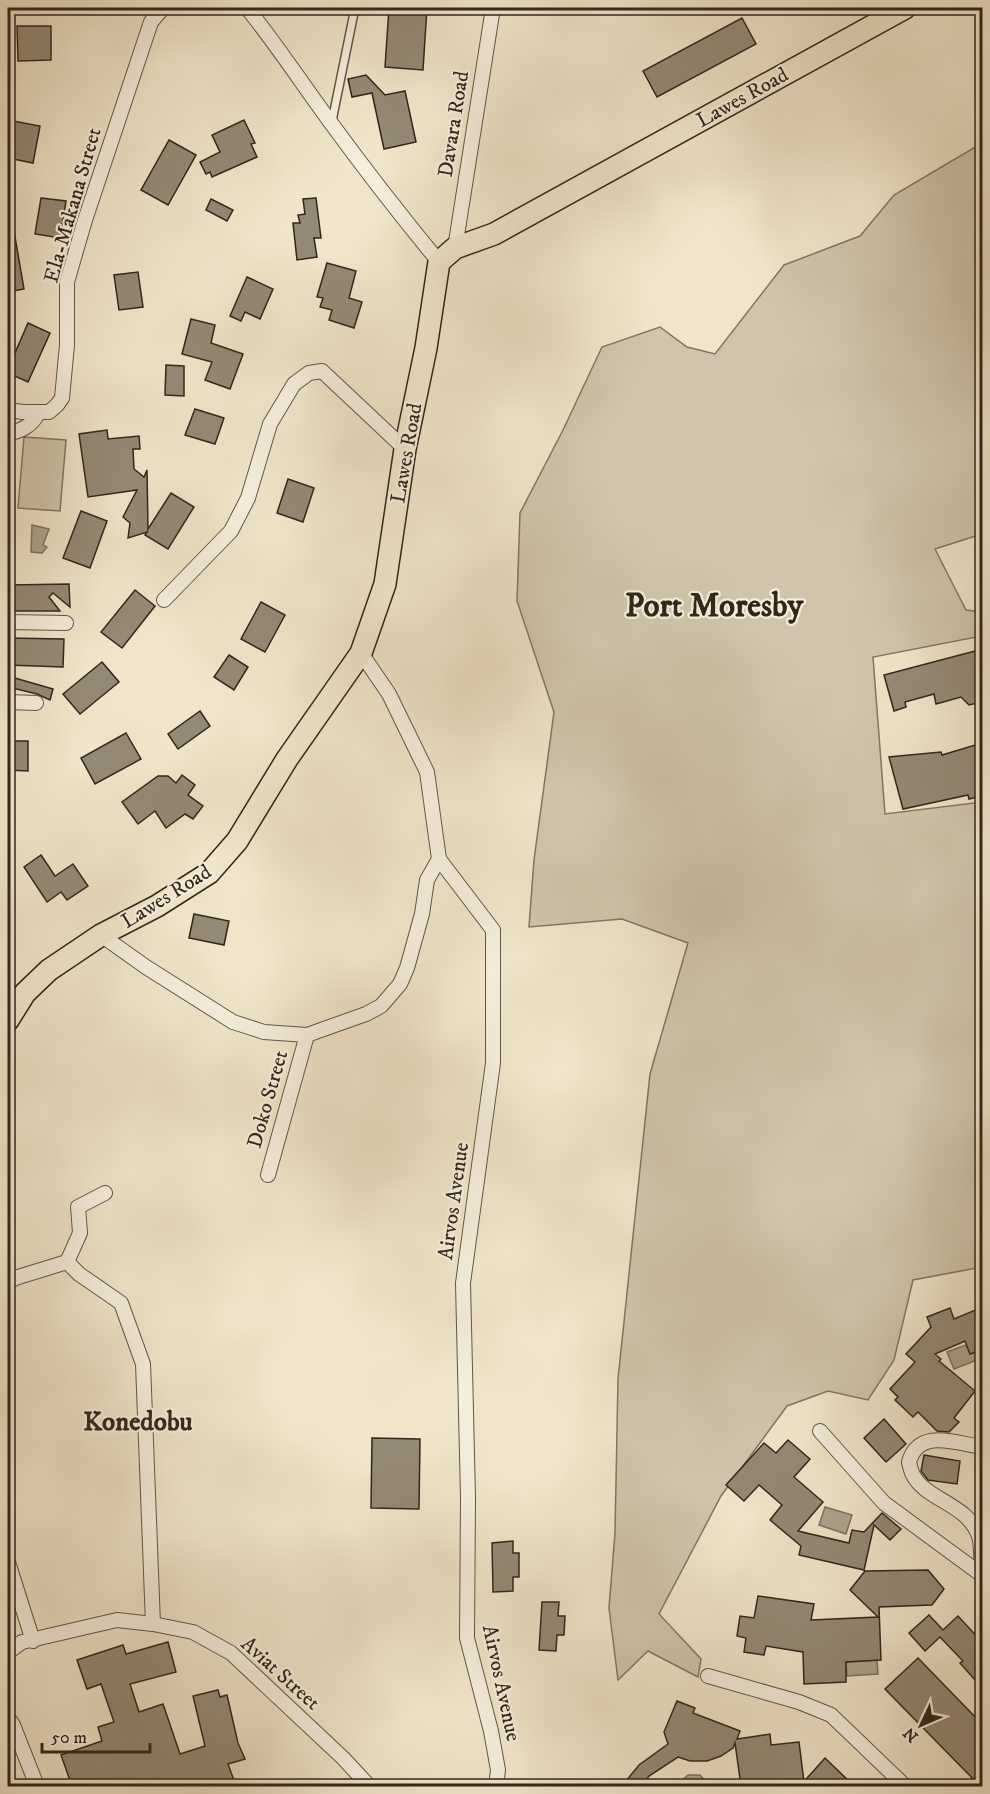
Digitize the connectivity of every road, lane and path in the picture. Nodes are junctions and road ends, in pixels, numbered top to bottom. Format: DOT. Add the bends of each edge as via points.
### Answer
graph roads {
  1 [pos="163,8"];
  2 [pos="247,8"];
  3 [pos="355,8"];
  4 [pos="493,8"];
  5 [pos="905,8"];
  6 [pos="331,123"];
  7 [pos="447,255"];
  8 [pos="8,410"];
  9 [pos="38,413"];
  10 [pos="8,432"];
  11 [pos="405,449"];
  12 [pos="164,600"];
  13 [pos="8,622"];
  14 [pos="66,622"];
  15 [pos="362,653"];
  16 [pos="8,702"];
  17 [pos="36,703"];
  18 [pos="439,859"];
  19 [pos="101,935"];
  20 [pos="8,1020"];
  21 [pos="307,1035"];
  22 [pos="268,1175"];
  23 [pos="105,1193"];
  24 [pos="67,1262"];
  25 [pos="8,1283"];
  26 [pos="820,1431"];
  27 [pos="982,1447"];
  28 [pos="8,1562"];
  29 [pos="982,1575"];
  30 [pos="153,1624"];
  31 [pos="33,1641"];
  32 [pos="8,1652"];
  33 [pos="708,1676"];
  34 [pos="8,1718"];
  35 [pos="37,1786"];
  36 [pos="369,1786"];
  37 [pos="496,1786"];
  38 [pos="905,1786"];
  1 -- 9 [label="street, Ela-Makana Street" via="151,21 67,282 62,398 49,412"];
  2 -- 6 [label="street"];
  3 -- 6 [label="lane"];
  4 -- 7 [label="street, Davara Road"];
  5 -- 7 [label="main road, Lawes Road" via="494,234"];
  6 -- 7 [label="street"];
  7 -- 11 [label="main road, Lawes Road"];
  8 -- 9 [label="street"];
  9 -- 10 [label="street, Ela-Makana Street" via="22,430"];
  11 -- 12 [label="street" via="322,371 309,373 294,384 270,424 248,498 231,531"];
  11 -- 15 [label="main road, Lawes Road" via="384,584"];
  13 -- 14 [label="street"];
  15 -- 18 [label="street, Airvos Avenue" via="389,694 427,772"];
  15 -- 19 [label="main road, Lawes Road" via="287,759 237,841 209,873 158,906"];
  16 -- 17 [label="street"];
  18 -- 21 [label="street" via="427,880 422,914 400,984 381,1006"];
  18 -- 37 [label="street, Airvos Avenue" via="493,930 494,1064 463,1283 467,1638 491,1731 498,1770"];
  19 -- 20 [label="main road, Lawes Road" via="49,970 26,993"];
  19 -- 21 [label="street" via="233,1022 264,1032"];
  21 -- 22 [label="street, Doko Street"];
  23 -- 24 [label="street" via="78,1207 80,1233"];
  24 -- 25 [label="street"];
  24 -- 30 [label="street" via="121,1303 143,1364"];
  26 -- 29 [label="street" via="884,1503"];
  27 -- 29 [label="street" via="952,1440 929,1442 915,1448 909,1462 922,1486 959,1509 970,1522 979,1537"];
  28 -- 31 [label="street"];
  30 -- 31 [label="street, Aviat Street" via="117,1620"];
  30 -- 36 [label="street, Aviat Street" via="193,1632 231,1653"];
  31 -- 32 [label="street, Aviat Street" via="22,1642"];
  33 -- 38 [label="street" via="831,1715"];
  34 -- 35 [label="street"];
}
